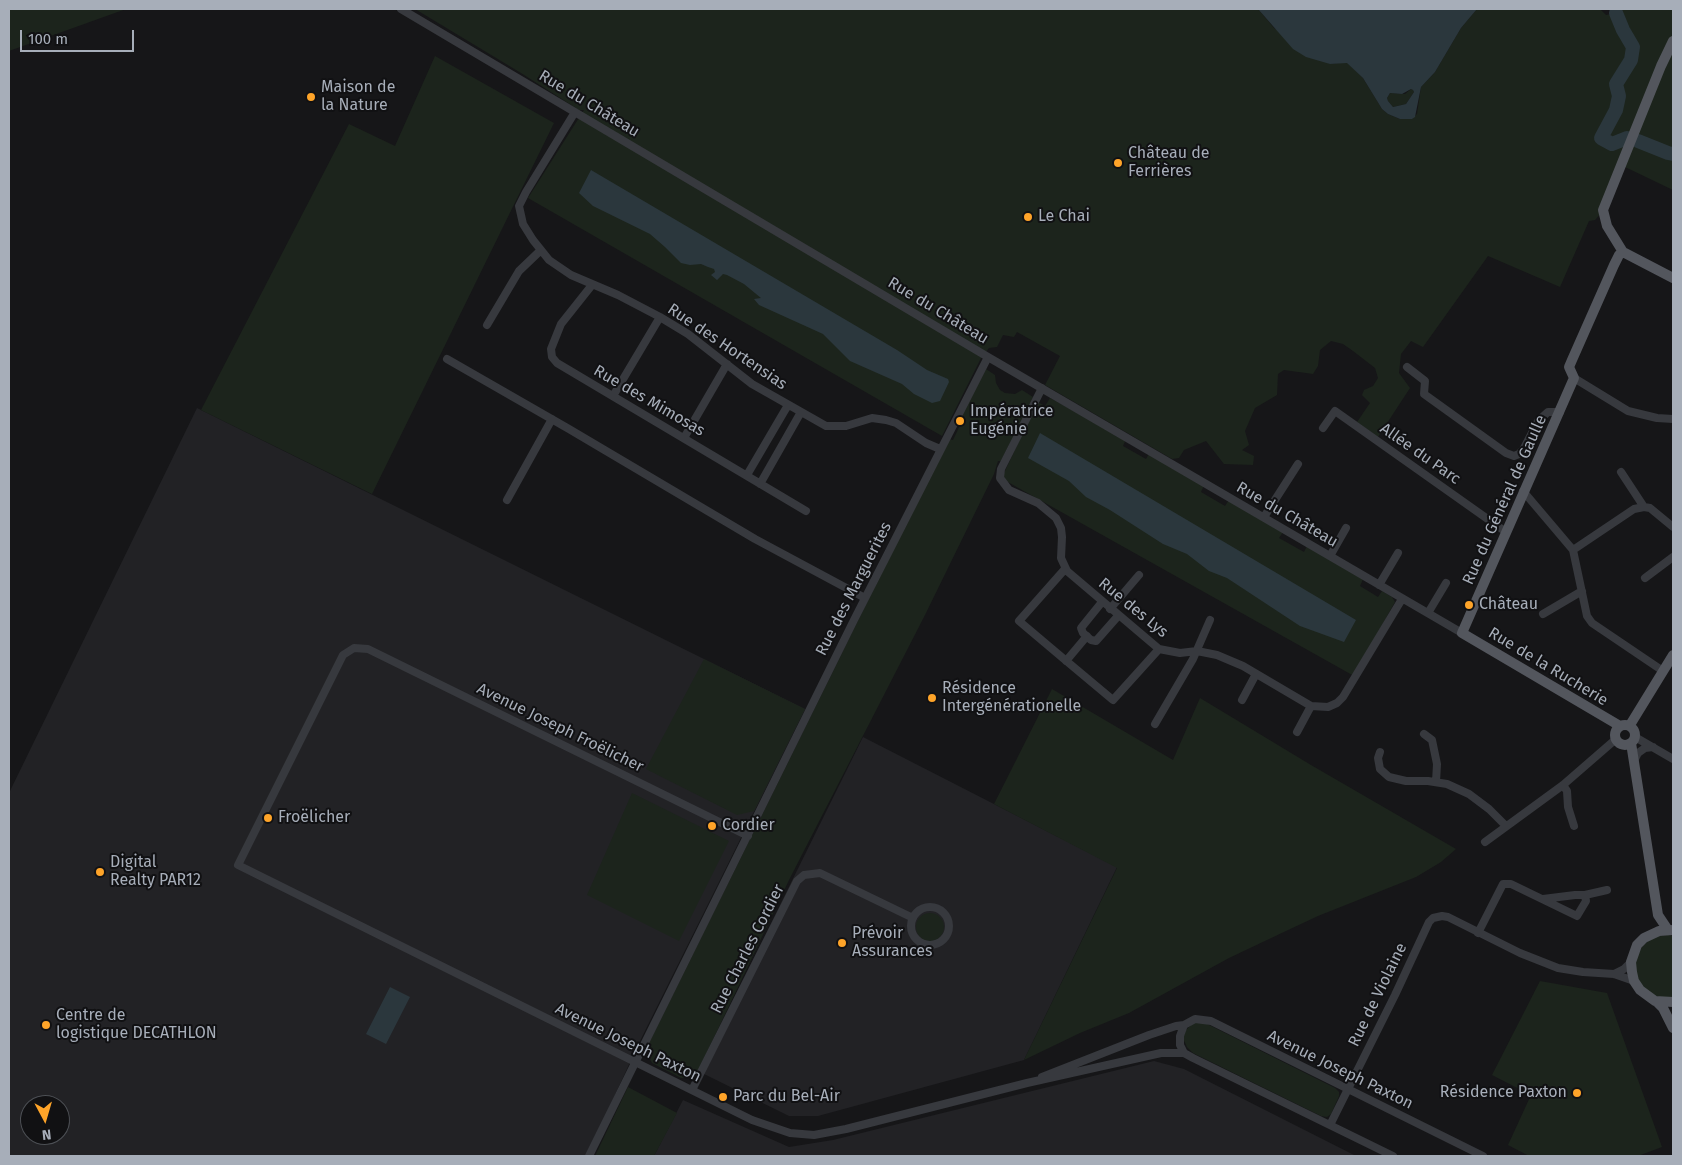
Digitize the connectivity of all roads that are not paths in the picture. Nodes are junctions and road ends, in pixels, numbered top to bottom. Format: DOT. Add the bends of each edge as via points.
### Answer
graph roads {
  1 [pos="401,9"];
  2 [pos="1673,41"];
  3 [pos="575,112"];
  4 [pos="541,250"];
  5 [pos="1623,252"];
  6 [pos="1673,278"];
  7 [pos="592,285"];
  8 [pos="660,317"];
  9 [pos="487,325"];
  10 [pos="988,357"];
  11 [pos="447,359"];
  12 [pos="727,364"];
  13 [pos="1407,366"];
  14 [pos="1574,378"];
  15 [pos="1042,388"];
  16 [pos="613,396"];
  17 [pos="788,405"];
  18 [pos="801,412"];
  19 [pos="1560,412"];
  20 [pos="552,419"];
  21 [pos="1673,419"];
  22 [pos="1324,428"];
  23 [pos="684,438"];
  24 [pos="940,449"];
  25 [pos="1298,464"];
  26 [pos="1621,472"];
  27 [pos="747,475"];
  28 [pos="760,484"];
  29 [pos="1009,490"];
  30 [pos="1523,491"];
  31 [pos="1005,499"];
  32 [pos="508,500"];
  33 [pos="1644,506"];
  34 [pos="806,511"];
  35 [pos="1264,517"];
  36 [pos="1673,527"];
  37 [pos="1346,528"];
  38 [pos="1506,532"];
  39 [pos="1573,550"];
  40 [pos="1398,553"];
  41 [pos="1330,556"];
  42 [pos="1673,557"];
  43 [pos="1065,569"];
  44 [pos="1139,576"];
  45 [pos="1645,578"];
  46 [pos="1446,583"];
  47 [pos="1379,586"];
  48 [pos="1582,591"];
  49 [pos="865,598"];
  50 [pos="1402,599"];
  51 [pos="1102,602"];
  52 [pos="1110,608"];
  53 [pos="1428,614"];
  54 [pos="1543,614"];
  55 [pos="1118,616"];
  56 [pos="1210,620"];
  57 [pos="1462,633"];
  58 [pos="1087,636"];
  59 [pos="1159,649"];
  60 [pos="1197,651"];
  61 [pos="1673,656"];
  62 [pos="1066,661"];
  63 [pos="1663,670"];
  64 [pos="1256,674"];
  65 [pos="1242,700"];
  66 [pos="1311,706"];
  67 [pos="1155,724"];
  68 [pos="1625,726"];
  69 [pos="1297,732"];
  70 [pos="1424,734"];
  71 [pos="1616,739"];
  72 [pos="1633,740"];
  73 [pos="1653,747"];
  74 [pos="1380,752"];
  75 [pos="1673,759"];
  76 [pos="1634,761"];
  77 [pos="1436,782"];
  78 [pos="1563,785"];
  79 [pos="1506,826"];
  80 [pos="1574,826"];
  81 [pos="748,836"];
  82 [pos="1485,842"];
  83 [pos="238,865"];
  84 [pos="1607,890"];
  85 [pos="1585,895"];
  86 [pos="1543,899"];
  87 [pos="1658,915"];
  88 [pos="913,918"];
  89 [pos="1671,930"];
  90 [pos="1478,933"];
  91 [pos="1650,934"];
  92 [pos="1631,962"];
  93 [pos="1614,974"];
  94 [pos="1634,982"];
  95 [pos="1655,1000"];
  96 [pos="1673,1002"];
  97 [pos="1184,1025"];
  98 [pos="1673,1028"];
  99 [pos="1184,1052"];
  100 [pos="636,1062"];
  101 [pos="1027,1083"];
  102 [pos="1347,1089"];
  103 [pos="692,1090"];
  104 [pos="1330,1125"];
  105 [pos="589,1156"];
  106 [pos="1393,1156"];
  107 [pos="1483,1156"];
  1 -- 3 [label="street, Rue du Château"];
  2 -- 5 [label="main road" via="1604,204 1607,226"];
  3 -- 4 [label="street, Rue des Hortensias" via="519,206 523,224"];
  3 -- 10 [label="street, Rue du Château"];
  4 -- 7 [label="street, Rue des Hortensias" via="556,265"];
  4 -- 9 [label="street" via="519,272"];
  5 -- 6 [label="main road"];
  5 -- 14 [label="main road" via="1614,265 1569,367"];
  7 -- 8 [label="street, Rue des Hortensias"];
  7 -- 16 [label="street, Rue des Mimosas" via="561,324 551,354 557,363"];
  8 -- 12 [label="street, Rue des Hortensias"];
  8 -- 16 [label="street"];
  10 -- 15 [label="street, Rue du Château"];
  10 -- 24 [label="street, Rue des Marguerites"];
  11 -- 20 [label="street"];
  12 -- 17 [label="street, Rue des Hortensias" via="752,384"];
  12 -- 23 [label="street"];
  13 -- 19 [label="street" via="1425,381 1424,394 1514,456 1524,448 1538,420 1548,412"];
  14 -- 19 [label="main road, Rue du Général de Gaulle"];
  14 -- 21 [label="street" via="1628,411"];
  15 -- 29 [label="street" via="1001,469 1000,478"];
  15 -- 35 [label="street, Rue du Château"];
  16 -- 23 [label="street, Rue des Mimosas"];
  17 -- 18 [label="street, Rue des Hortensias"];
  17 -- 27 [label="street"];
  18 -- 24 [label="street, Rue des Hortensias" via="826,426 837,427 872,418 886,420"];
  18 -- 28 [label="street"];
  19 -- 30 [label="main road, Rue du Général de Gaulle"];
  20 -- 32 [label="street"];
  20 -- 49 [label="street" via="755,539"];
  22 -- 38 [label="street, Allée du Parc" via="1335,411"];
  23 -- 27 [label="street, Rue des Mimosas"];
  24 -- 49 [label="street, Rue des Marguerites"];
  25 -- 35 [label="street"];
  26 -- 33 [label="street"];
  27 -- 28 [label="street, Rue des Mimosas"];
  28 -- 34 [label="street, Rue des Mimosas"];
  29 -- 31 [label="street"];
  29 -- 43 [label="street" via="1038,503 1056,518 1062,537 1061,558"];
  30 -- 38 [label="main road, Rue du Général de Gaulle"];
  30 -- 39 [label="street"];
  33 -- 36 [label="street"];
  33 -- 39 [label="street" via="1634,509"];
  35 -- 41 [label="street, Rue du Château"];
  37 -- 41 [label="street"];
  38 -- 57 [label="main road, Rue du Général de Gaulle"];
  39 -- 48 [label="street"];
  40 -- 47 [label="street"];
  41 -- 47 [label="street, Rue du Château"];
  42 -- 45 [label="street"];
  43 -- 51 [label="street, Rue des Lys"];
  43 -- 62 [label="street" via="1019,620"];
  44 -- 52 [label="street"];
  46 -- 53 [label="street"];
  47 -- 50 [label="street, Rue du Château"];
  48 -- 54 [label="street"];
  48 -- 63 [label="street" via="1592,624"];
  49 -- 81 [label="street, Rue des Marguerites"];
  50 -- 53 [label="street, Rue du Château"];
  50 -- 66 [label="street" via="1344,697 1328,707"];
  51 -- 52 [label="street, Rue des Lys"];
  51 -- 58 [label="street" via="1081,628"];
  52 -- 55 [label="street, Rue des Lys"];
  53 -- 57 [label="street, Rue du Château"];
  55 -- 58 [label="street" via="1096,640"];
  55 -- 59 [label="street, Rue des Lys"];
  56 -- 60 [label="street"];
  57 -- 68 [label="main road, Rue de la Rucherie"];
  58 -- 62 [label="street"];
  59 -- 60 [label="street, Rue des Lys" via="1180,653"];
  59 -- 62 [label="street" via="1113,700"];
  60 -- 64 [label="street, Rue des Lys" via="1217,655"];
  60 -- 67 [label="street"];
  61 -- 63 [label="main road"];
  63 -- 68 [label="main road"];
  64 -- 65 [label="street"];
  64 -- 66 [label="street, Rue des Lys"];
  66 -- 69 [label="street"];
  68 -- 71 [label="main road" via="1616,732"];
  68 -- 72 [label="main road" via="1634,730"];
  70 -- 77 [label="street" via="1432,740 1437,764"];
  71 -- 72 [label="main road" via="1624,745"];
  71 -- 78 [label="street"];
  72 -- 73 [label="street"];
  72 -- 76 [label="main road"];
  73 -- 75 [label="street"];
  73 -- 76 [label="street" via="1638,752"];
  74 -- 77 [label="street" via="1380,769 1389,777"];
  76 -- 87 [label="main road"];
  77 -- 79 [label="street" via="1469,794"];
  78 -- 79 [label="street"];
  78 -- 80 [label="street"];
  79 -- 82 [label="street"];
  81 -- 83 [label="street, Avenue Joseph Froëlicher" via="368,649 354,648 343,655"];
  81 -- 100 [label="street"];
  83 -- 100 [label="street, Avenue Joseph Paxton"];
  84 -- 85 [label="street"];
  85 -- 86 [label="street"];
  85 -- 86 [label="street" via="1586,901 1577,916"];
  86 -- 90 [label="street" via="1511,884 1502,884"];
  87 -- 89 [label="main road"];
  87 -- 91 [label="main road"];
  88 -- 88 [label="street" via="912,931 919,942 938,944 947,935 948,919 940,910 928,907"];
  88 -- 103 [label="street, Rue Charles Cordier" via="820,873 804,875 797,881"];
  89 -- 91 [label="main road"];
  90 -- 93 [label="street" via="1558,968"];
  90 -- 102 [label="street, Rue de Violaine" via="1448,917 1437,916 1429,922"];
  91 -- 92 [label="main road" via="1637,946"];
  92 -- 93 [label="street"];
  92 -- 94 [label="main road"];
  93 -- 94 [label="street"];
  94 -- 95 [label="main road"];
  95 -- 96 [label="main road"];
  95 -- 98 [label="main road"];
  97 -- 99 [label="street" via="1180,1036"];
  97 -- 101 [label="street, Avenue Joseph Paxton" via="1149,1035"];
  97 -- 102 [label="street, Avenue Joseph Paxton" via="1195,1019 1210,1021"];
  99 -- 101 [label="street, Avenue Joseph Paxton" via="1161,1053"];
  99 -- 104 [label="street, Avenue Joseph Paxton"];
  100 -- 103 [label="street, Avenue Joseph Paxton"];
  100 -- 105 [label="street"];
  101 -- 103 [label="street, Avenue Joseph Paxton" via="814,1135 790,1133 763,1125"];
  102 -- 104 [label="street, Rue de Violaine"];
  102 -- 107 [label="street, Avenue Joseph Paxton"];
  104 -- 106 [label="street, Avenue Joseph Paxton"];
}
